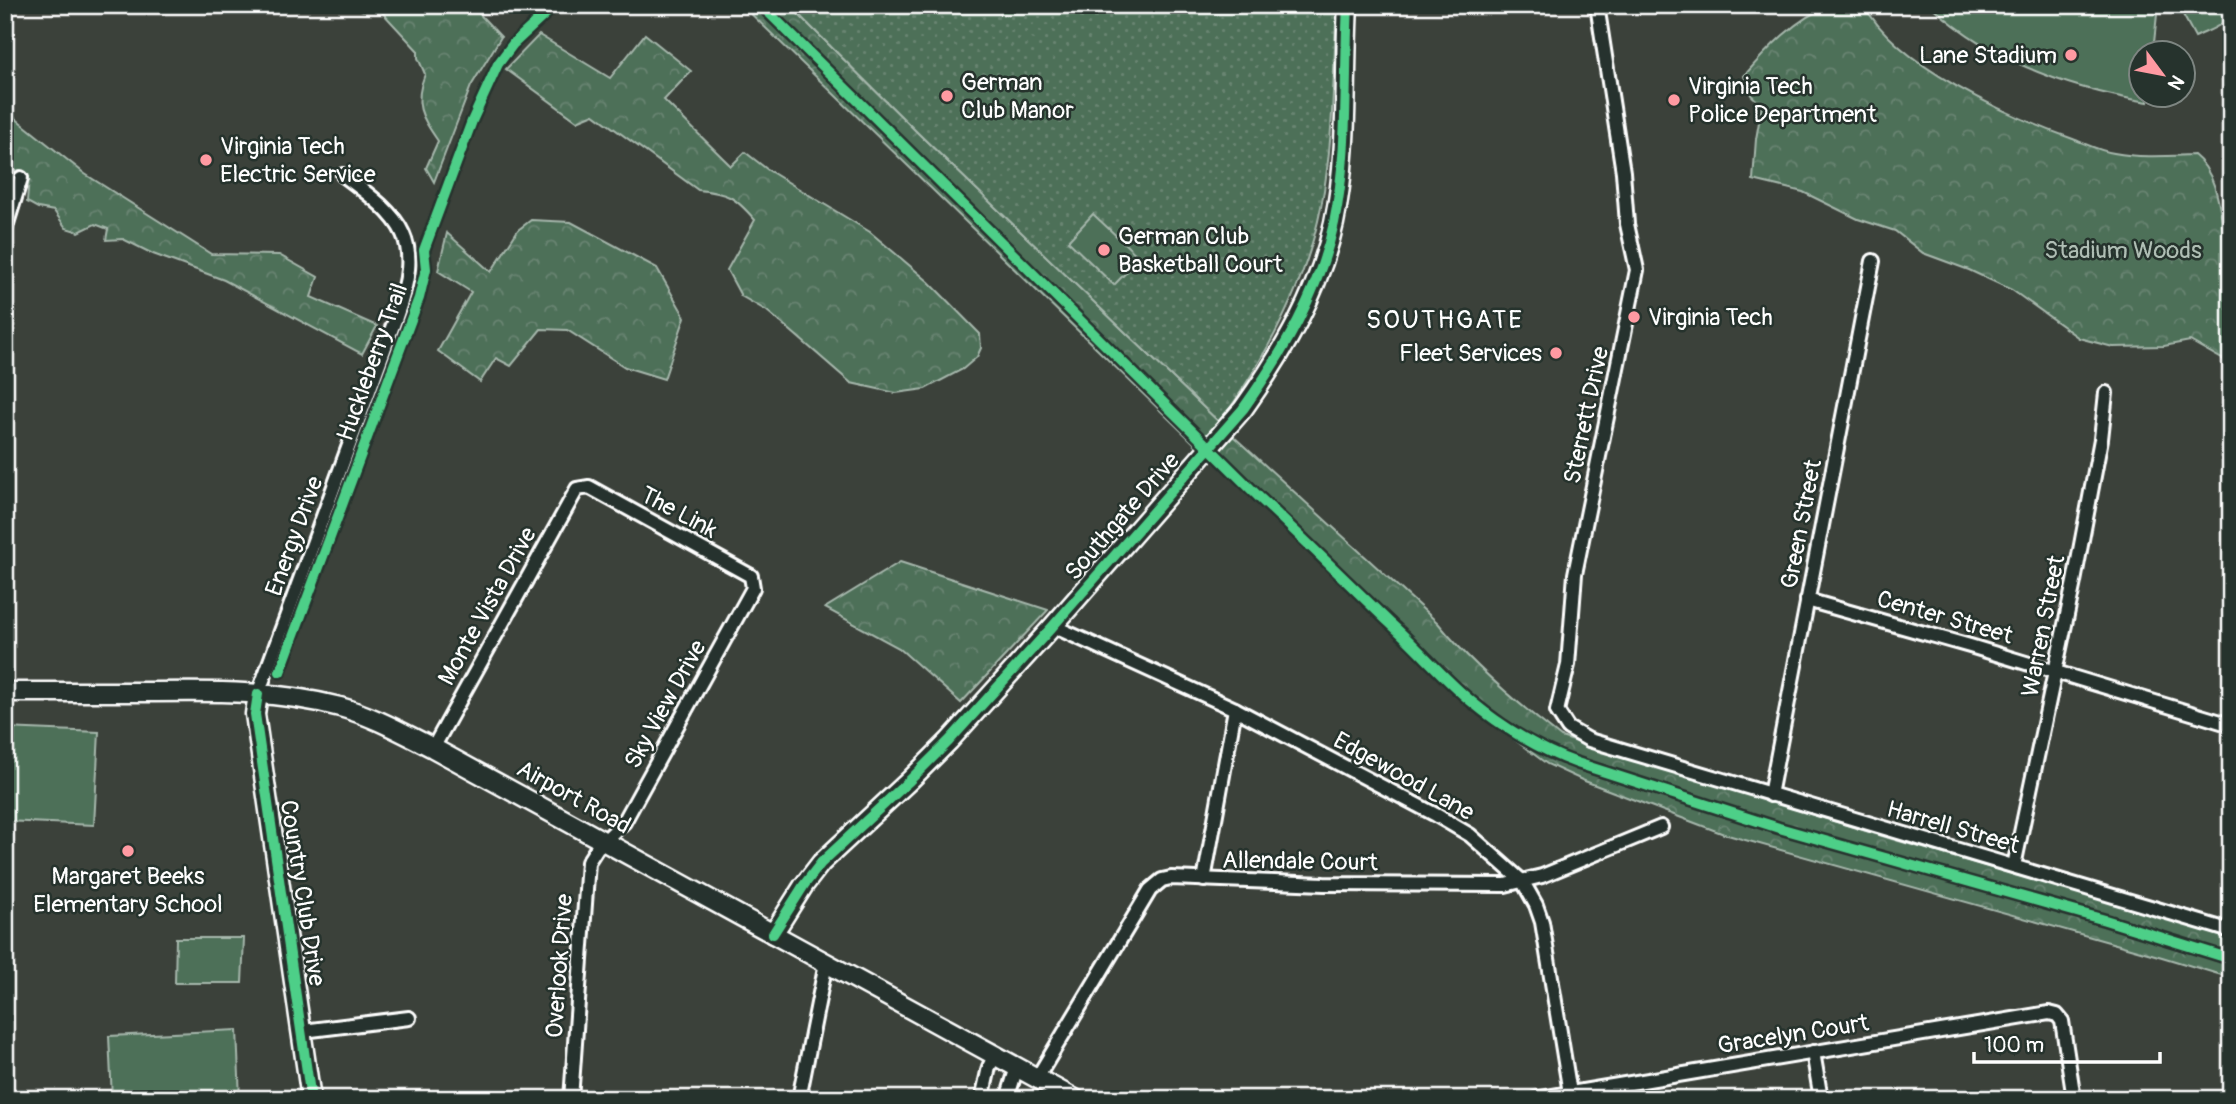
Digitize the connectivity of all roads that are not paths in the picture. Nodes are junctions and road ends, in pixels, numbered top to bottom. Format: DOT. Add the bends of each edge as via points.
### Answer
graph roads {
  1 [pos="1348,5"];
  2 [pos="1597,5"];
  3 [pos="343,174"];
  4 [pos="21,178"];
  5 [pos="5,230"];
  6 [pos="1873,261"];
  7 [pos="2106,393"];
  8 [pos="581,488"];
  9 [pos="754,581"];
  10 [pos="1808,600"];
  11 [pos="1054,626"];
  12 [pos="2056,671"];
  13 [pos="5,692"];
  14 [pos="258,694"];
  15 [pos="1235,709"];
  16 [pos="2231,724"];
  17 [pos="433,748"];
  18 [pos="1665,762"];
  19 [pos="1770,795"];
  20 [pos="1661,827"];
  21 [pos="604,842"];
  22 [pos="2014,866"];
  23 [pos="1204,880"];
  24 [pos="1523,882"];
  25 [pos="2231,931"];
  26 [pos="773,934"];
  27 [pos="826,963"];
  28 [pos="409,1018"];
  29 [pos="303,1031"];
  30 [pos="1813,1052"];
  31 [pos="995,1055"];
  32 [pos="1017,1067"];
  33 [pos="1037,1078"];
  34 [pos="1570,1096"];
  35 [pos="311,1099"];
  36 [pos="571,1099"];
  37 [pos="800,1099"];
  38 [pos="982,1099"];
  39 [pos="1007,1099"];
  40 [pos="1075,1099"];
  41 [pos="1535,1099"];
  42 [pos="1821,1099"];
  43 [pos="2074,1099"];
  1 -- 11 [label="street, Southgate Drive" via="1339,193 1326,250 1295,328 1243,409"];
  2 -- 18 [label="street, Sterrett Drive" via="1637,271 1574,574 1568,665 1557,711 1568,728 1589,740"];
  3 -- 14 [label="street, Energy Drive" via="386,209 398,226 407,248 409,276"];
  4 -- 5 [label="street"];
  6 -- 10 [label="street, Green Street"];
  7 -- 12 [label="street, Warren Street"];
  8 -- 9 [label="street, The Link" via="589,487 748,573"];
  8 -- 17 [label="street, Monte Vista Drive" via="572,495"];
  9 -- 21 [label="street, Sky View Drive" via="624,822"];
  10 -- 12 [label="street, Center Street"];
  10 -- 19 [label="street, Green Street"];
  11 -- 15 [label="street, Edgewood Lane"];
  11 -- 26 [label="street, Southgate Drive" via="911,780 821,863"];
  12 -- 16 [label="street, Center Street"];
  12 -- 22 [label="street, Warren Street"];
  13 -- 14 [label="street, Airport Road"];
  14 -- 17 [label="street, Airport Road" via="342,708"];
  14 -- 29 [label="street, Country Club Drive" via="255,714"];
  15 -- 23 [label="street"];
  15 -- 24 [label="street, Edgewood Lane" via="1436,814 1469,835"];
  17 -- 21 [label="street, Airport Road"];
  18 -- 19 [label="street, Harrell Street"];
  19 -- 22 [label="street, Harrell Street"];
  20 -- 24 [label="street, Allendale Court"];
  21 -- 26 [label="street, Airport Road"];
  21 -- 36 [label="street, Overlook Drive" via="587,867"];
  22 -- 25 [label="street, Harrell Street"];
  23 -- 24 [label="street, Allendale Court"];
  23 -- 33 [label="street, Allendale Court" via="1171,878 1150,890"];
  24 -- 34 [label="street, Edgewood Lane" via="1542,922"];
  26 -- 27 [label="street, Airport Road"];
  27 -- 31 [label="street, Airport Road"];
  27 -- 37 [label="street"];
  28 -- 29 [label="street"];
  29 -- 35 [label="street, Country Club Drive"];
  30 -- 34 [label="street, Gracelyn Court"];
  30 -- 42 [label="street"];
  30 -- 43 [label="street, Gracelyn Court" via="2049,1013 2062,1021"];
  31 -- 32 [label="street, Airport Road"];
  31 -- 38 [label="street"];
  32 -- 33 [label="street, Airport Road"];
  32 -- 39 [label="street"];
  33 -- 40 [label="street, Airport Road"];
  34 -- 41 [label="street, Gracelyn Court"];
}
